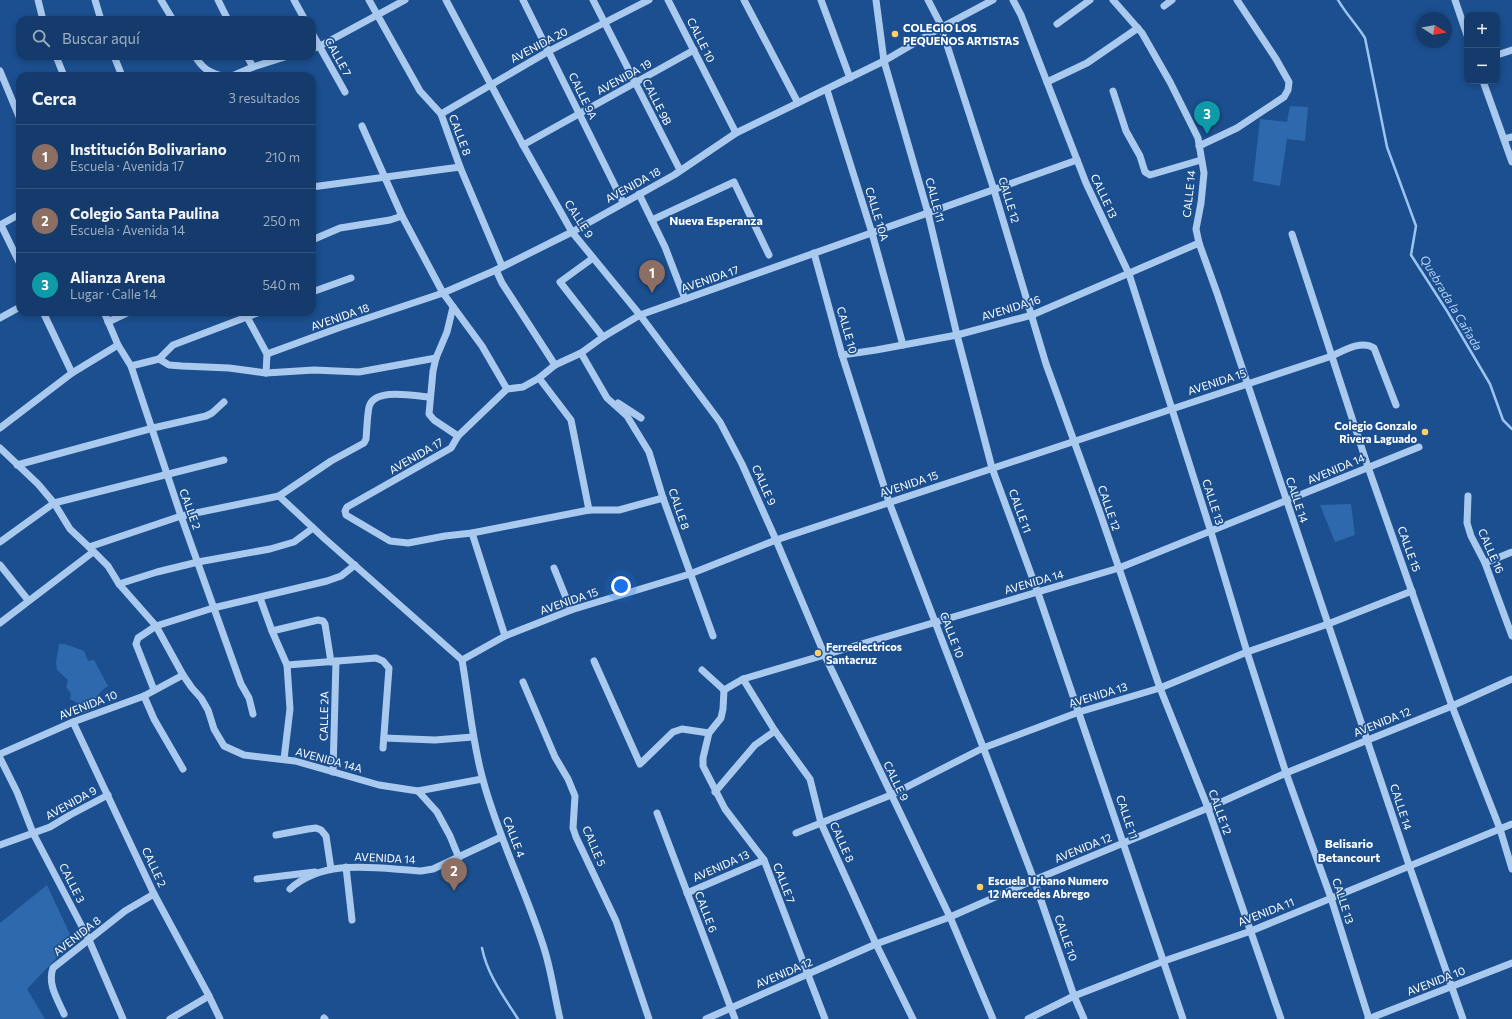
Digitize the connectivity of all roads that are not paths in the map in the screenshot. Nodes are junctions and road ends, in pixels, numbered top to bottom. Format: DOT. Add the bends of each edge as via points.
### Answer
graph roads {
  1 [pos="38,0"];
  2 [pos="95,0"];
  3 [pos="161,0"];
  4 [pos="218,0"];
  5 [pos="294,0"];
  6 [pos="369,0"];
  7 [pos="405,0"];
  8 [pos="446,0"];
  9 [pos="523,0"];
  10 [pos="593,0"];
  11 [pos="649,0"];
  12 [pos="668,0"];
  13 [pos="744,0"];
  14 [pos="821,0"];
  15 [pos="876,0"];
  16 [pos="928,0"];
  17 [pos="993,0"];
  18 [pos="1013,0"];
  19 [pos="1090,0"];
  20 [pos="1113,0"];
  21 [pos="1172,0"];
  22 [pos="1237,0"];
  23 [pos="1456,0"];
  24 [pos="1164,6"];
  25 [pos="377,14"];
  26 [pos="42,16"];
  27 [pos="99,16"];
  28 [pos="171,16"];
  29 [pos="226,16"];
  30 [pos="303,16"];
  31 [pos="605,23"];
  32 [pos="1057,24"];
  33 [pos="1464,25"];
  34 [pos="942,27"];
  35 [pos="1138,28"];
  36 [pos="316,39"];
  37 [pos="320,46"];
  38 [pos="316,48"];
  39 [pos="694,50"];
  40 [pos="1512,50"];
  41 [pos="549,51"];
  42 [pos="1500,53"];
  43 [pos="58,60"];
  44 [pos="116,60"];
  45 [pos="197,60"];
  46 [pos="249,60"];
  47 [pos="275,60"];
  48 [pos="884,61"];
  49 [pos="253,67"];
  50 [pos="0,71"];
  51 [pos="62,72"];
  52 [pos="120,72"];
  53 [pos="209,72"];
  54 [pos="241,72"];
  55 [pos="850,78"];
  56 [pos="1047,82"];
  57 [pos="635,83"];
  58 [pos="492,84"];
  59 [pos="1484,84"];
  60 [pos="827,90"];
  61 [pos="1113,91"];
  62 [pos="345,92"];
  63 [pos="798,103"];
  64 [pos="16,109"];
  65 [pos="441,114"];
  66 [pos="580,114"];
  67 [pos="362,126"];
  68 [pos="736,133"];
  69 [pos="1512,136"];
  70 [pos="1504,139"];
  71 [pos="523,145"];
  72 [pos="1199,146"];
  73 [pos="1077,160"];
  74 [pos="1201,160"];
  75 [pos="1512,162"];
  76 [pos="460,167"];
  77 [pos="680,170"];
  78 [pos="385,178"];
  79 [pos="316,187"];
  80 [pos="994,190"];
  81 [pos="639,194"];
  82 [pos="623,202"];
  83 [pos="928,213"];
  84 [pos="16,216"];
  85 [pos="402,216"];
  86 [pos="652,220"];
  87 [pos="0,225"];
  88 [pos="572,232"];
  89 [pos="872,233"];
  90 [pos="1292,234"];
  91 [pos="316,238"];
  92 [pos="1199,243"];
  93 [pos="814,254"];
  94 [pos="769,255"];
  95 [pos="16,256"];
  96 [pos="593,258"];
  97 [pos="499,268"];
  98 [pos="1129,274"];
  99 [pos="351,278"];
  100 [pos="316,291"];
  101 [pos="444,293"];
  102 [pos="685,299"];
  103 [pos="453,307"];
  104 [pos="16,309"];
  105 [pos="640,315"];
  106 [pos="1032,315"];
  107 [pos="45,316"];
  108 [pos="106,316"];
  109 [pos="121,316"];
  110 [pos="247,317"];
  111 [pos="0,318"];
  112 [pos="108,322"];
  113 [pos="957,336"];
  114 [pos="603,337"];
  115 [pos="118,345"];
  116 [pos="903,345"];
  117 [pos="581,353"];
  118 [pos="267,354"];
  119 [pos="842,355"];
  120 [pos="1332,356"];
  121 [pos="159,358"];
  122 [pos="436,358"];
  123 [pos="555,365"];
  124 [pos="132,366"];
  125 [pos="72,373"];
  126 [pos="266,373"];
  127 [pos="539,378"];
  128 [pos="1248,384"];
  129 [pos="507,389"];
  130 [pos="430,397"];
  131 [pos="608,398"];
  132 [pos="224,402"];
  133 [pos="1396,405"];
  134 [pos="1172,409"];
  135 [pos="641,418"];
  136 [pos="0,428"];
  137 [pos="153,428"];
  138 [pos="458,436"];
  139 [pos="1074,441"];
  140 [pos="1419,447"];
  141 [pos="0,448"];
  142 [pos="224,460"];
  143 [pos="17,465"];
  144 [pos="1368,467"];
  145 [pos="992,468"];
  146 [pos="167,474"];
  147 [pos="279,496"];
  148 [pos="1468,496"];
  149 [pos="663,498"];
  150 [pos="889,502"];
  151 [pos="1286,502"];
  152 [pos="54,503"];
  153 [pos="589,510"];
  154 [pos="181,516"];
  155 [pos="313,528"];
  156 [pos="1211,532"];
  157 [pos="472,533"];
  158 [pos="776,540"];
  159 [pos="0,542"];
  160 [pos="91,549"];
  161 [pos="1512,552"];
  162 [pos="198,562"];
  163 [pos="1486,563"];
  164 [pos="0,565"];
  165 [pos="355,565"];
  166 [pos="554,568"];
  167 [pos="1119,568"];
  168 [pos="690,574"];
  169 [pos="119,584"];
  170 [pos="1412,591"];
  171 [pos="1038,593"];
  172 [pos="260,598"];
  173 [pos="28,600"];
  174 [pos="213,608"];
  175 [pos="572,610"];
  176 [pos="936,622"];
  177 [pos="0,623"];
  178 [pos="1328,624"];
  179 [pos="156,626"];
  180 [pos="272,631"];
  181 [pos="504,636"];
  182 [pos="713,636"];
  183 [pos="1512,636"];
  184 [pos="1247,652"];
  185 [pos="825,656"];
  186 [pos="462,660"];
  187 [pos="594,661"];
  188 [pos="333,662"];
  189 [pos="287,666"];
  190 [pos="702,670"];
  191 [pos="183,675"];
  192 [pos="1512,678"];
  193 [pos="743,680"];
  194 [pos="523,682"];
  195 [pos="1160,688"];
  196 [pos="154,690"];
  197 [pos="724,690"];
  198 [pos="144,696"];
  199 [pos="1452,706"];
  200 [pos="1079,712"];
  201 [pos="253,714"];
  202 [pos="73,722"];
  203 [pos="775,731"];
  204 [pos="709,733"];
  205 [pos="474,737"];
  206 [pos="384,738"];
  207 [pos="1368,740"];
  208 [pos="383,748"];
  209 [pos="983,748"];
  210 [pos="0,754"];
  211 [pos="0,758"];
  212 [pos="284,759"];
  213 [pos="182,769"];
  214 [pos="333,772"];
  215 [pos="1286,773"];
  216 [pos="482,779"];
  217 [pos="418,792"];
  218 [pos="715,792"];
  219 [pos="108,795"];
  220 [pos="891,795"];
  221 [pos="1208,808"];
  222 [pos="657,813"];
  223 [pos="821,823"];
  224 [pos="1512,824"];
  225 [pos="1500,829"];
  226 [pos="33,833"];
  227 [pos="796,833"];
  228 [pos="276,835"];
  229 [pos="501,837"];
  230 [pos="1124,843"];
  231 [pos="0,845"];
  232 [pos="459,858"];
  233 [pos="764,860"];
  234 [pos="1409,865"];
  235 [pos="346,867"];
  236 [pos="331,869"];
  237 [pos="1512,869"];
  238 [pos="322,871"];
  239 [pos="257,879"];
  240 [pos="1034,880"];
  241 [pos="290,889"];
  242 [pos="687,893"];
  243 [pos="154,894"];
  244 [pos="1331,898"];
  245 [pos="950,916"];
  246 [pos="352,920"];
  247 [pos="1251,931"];
  248 [pos="89,940"];
  249 [pos="876,944"];
  250 [pos="1164,961"];
  251 [pos="1512,963"];
  252 [pos="807,976"];
  253 [pos="1451,987"];
  254 [pos="209,996"];
  255 [pos="1074,996"];
  256 [pos="731,1008"];
  257 [pos="64,1014"];
  258 [pos="123,1019"];
  259 [pos="170,1019"];
  260 [pos="220,1019"];
  261 [pos="560,1019"];
  262 [pos="649,1019"];
  263 [pos="706,1019"];
  264 [pos="735,1019"];
  265 [pos="825,1019"];
  266 [pos="913,1019"];
  267 [pos="993,1019"];
  268 [pos="1028,1019"];
  269 [pos="1084,1019"];
  270 [pos="1183,1019"];
  271 [pos="1281,1019"];
  272 [pos="1368,1019"];
  273 [pos="1463,1019"];
  1 -- 26 [label="street"];
  2 -- 27 [label="street"];
  3 -- 28 [label="street"];
  4 -- 29 [label="street"];
  5 -- 30 [label="street"];
  6 -- 25 [label="street, CALLE 8"];
  7 -- 25 [label="street"];
  8 -- 58 [label="street, CALLE 9"];
  9 -- 41 [label="street, CALLE 9A"];
  10 -- 31 [label="street, CALLE 9B"];
  11 -- 31 [label="street, AVENIDA 20"];
  12 -- 39 [label="street, CALLE 10"];
  13 -- 63 [label="street"];
  14 -- 55 [label="street"];
  15 -- 48 [label="street, CALLE 11"];
  16 -- 34 [label="street, CALLE 12"];
  17 -- 34 [label="street, AVENIDA 18"];
  18 -- 56 [label="street, CALLE 13"];
  19 -- 32 [label="street"];
  20 -- 35 [label="street, CALLE 14"];
  21 -- 24 [label="street"];
  22 -- 72 [label="street" via="1276,59 1289,82 1288,90 1284,97 1237,128"];
  23 -- 33 [label="street"];
  25 -- 37 [label="street"];
  25 -- 65 [label="street, CALLE 8" via="420,91"];
  31 -- 41 [label="street, AVENIDA 20"];
  31 -- 57 [label="street, CALLE 9B"];
  34 -- 48 [label="street, AVENIDA 18"];
  34 -- 80 [label="street, CALLE 12"];
  35 -- 56 [label="street" via="1087,63"];
  35 -- 72 [label="street, CALLE 14" via="1170,82 1198,138"];
  36 -- 37 [label="street, CALLE 7"];
  37 -- 38 [label="street"];
  37 -- 62 [label="street, CALLE 7"];
  39 -- 57 [label="street, AVENIDA 19"];
  39 -- 68 [label="street, CALLE 10"];
  40 -- 42 [label="street"];
  41 -- 58 [label="street, AVENIDA 20"];
  41 -- 66 [label="street, CALLE 9A"];
  43 -- 51 [label="street"];
  44 -- 52 [label="street"];
  45 -- 53 [label="street"];
  46 -- 49 [label="street"];
  47 -- 49 [label="street"];
  48 -- 55 [label="street, AVENIDA 18"];
  48 -- 83 [label="street, CALLE 11"];
  49 -- 54 [label="street"];
  50 -- 64 [label="street"];
  55 -- 60 [label="street, AVENIDA 18"];
  56 -- 73 [label="street, CALLE 13"];
  57 -- 66 [label="street, AVENIDA 19"];
  57 -- 77 [label="street, CALLE 9B"];
  58 -- 65 [label="street, AVENIDA 20"];
  58 -- 71 [label="street, CALLE 9"];
  59 -- 70 [label="street"];
  60 -- 63 [label="street, AVENIDA 18"];
  60 -- 89 [label="street, CALLE 10A"];
  61 -- 74 [label="street" via="1126,131 1147,174"];
  63 -- 68 [label="street, AVENIDA 18"];
  65 -- 76 [label="street, CALLE 8"];
  66 -- 71 [label="street, AVENIDA 19"];
  66 -- 82 [label="street, CALLE 9A"];
  67 -- 78 [label="street"];
  68 -- 77 [label="street, AVENIDA 18"];
  69 -- 70 [label="street"];
  70 -- 75 [label="street"];
  71 -- 88 [label="street, CALLE 9"];
  72 -- 74 [label="street, CALLE 14"];
  73 -- 80 [label="street, AVENIDA 17"];
  73 -- 98 [label="street, CALLE 13"];
  74 -- 92 [label="street, CALLE 14" via="1204,173 1196,229"];
  76 -- 78 [label="street"];
  76 -- 97 [label="street, CALLE 8"];
  77 -- 81 [label="street, AVENIDA 18"];
  78 -- 79 [label="street"];
  78 -- 85 [label="street"];
  80 -- 83 [label="street, AVENIDA 17"];
  80 -- 106 [label="street, CALLE 12"];
  81 -- 82 [label="street, AVENIDA 18"];
  81 -- 86 [label="street"];
  82 -- 88 [label="street, AVENIDA 18"];
  83 -- 89 [label="street, AVENIDA 17"];
  83 -- 113 [label="street, CALLE 11"];
  84 -- 87 [label="street"];
  85 -- 91 [label="street" via="340,228"];
  85 -- 101 [label="street"];
  86 -- 94 [label="street" via="734,182"];
  86 -- 102 [label="street"];
  87 -- 95 [label="street"];
  88 -- 96 [label="street, CALLE 9"];
  88 -- 97 [label="street, AVENIDA 18"];
  89 -- 93 [label="street, AVENIDA 17"];
  89 -- 116 [label="street, CALLE 10A"];
  90 -- 120 [label="street, CALLE 15"];
  92 -- 98 [label="street, AVENIDA 16"];
  92 -- 128 [label="street, CALLE 14"];
  93 -- 102 [label="street, AVENIDA 17"];
  93 -- 119 [label="street, CALLE 10"];
  96 -- 105 [label="street, CALLE 9"];
  96 -- 114 [label="street" via="560,282"];
  97 -- 101 [label="street, AVENIDA 18"];
  97 -- 123 [label="street, CALLE 8" via="502,283"];
  98 -- 106 [label="street, AVENIDA 16"];
  98 -- 134 [label="street, CALLE 13"];
  99 -- 100 [label="street"];
  101 -- 103 [label="street"];
  101 -- 118 [label="street, AVENIDA 18"];
  102 -- 105 [label="street, AVENIDA 17"];
  103 -- 122 [label="street" via="447,332"];
  103 -- 129 [label="street" via="482,346"];
  104 -- 111 [label="street"];
  105 -- 114 [label="street, AVENIDA 17"];
  105 -- 158 [label="street, CALLE 9" via="720,422"];
  106 -- 113 [label="street, AVENIDA 16"];
  106 -- 139 [label="street, CALLE 12" via="1046,364"];
  107 -- 125 [label="street"];
  108 -- 112 [label="street, CALLE 2"];
  109 -- 112 [label="street"];
  110 -- 118 [label="street"];
  110 -- 121 [label="street" via="173,345"];
  112 -- 115 [label="street, CALLE 2"];
  113 -- 116 [label="street, AVENIDA 16"];
  113 -- 145 [label="street, CALLE 11"];
  114 -- 117 [label="street, AVENIDA 17"];
  115 -- 124 [label="street, CALLE 2"];
  115 -- 125 [label="street"];
  116 -- 119 [label="street, AVENIDA 16"];
  117 -- 123 [label="street, AVENIDA 17"];
  117 -- 131 [label="street, CALLE 8"];
  118 -- 126 [label="street"];
  119 -- 150 [label="street, CALLE 10"];
  120 -- 128 [label="street, AVENIDA 15"];
  120 -- 133 [label="street, AVENIDA 15" via="1362,344 1374,348"];
  120 -- 144 [label="street, CALLE 15"];
  121 -- 124 [label="street"];
  121 -- 126 [label="street" via="169,365"];
  122 -- 126 [label="street" via="359,372 314,370"];
  122 -- 130 [label="street"];
  123 -- 127 [label="street, AVENIDA 17"];
  124 -- 137 [label="street, CALLE 2"];
  125 -- 136 [label="street"];
  127 -- 129 [label="street, AVENIDA 17" via="522,387"];
  127 -- 153 [label="street" via="571,420"];
  128 -- 134 [label="street, AVENIDA 15"];
  128 -- 151 [label="street, CALLE 14"];
  129 -- 138 [label="street, AVENIDA 17"];
  130 -- 138 [label="street" via="429,414"];
  130 -- 147 [label="street" via="384,394 376,398 370,406 364,443 331,461"];
  131 -- 135 [label="street, CALLE 8"];
  131 -- 149 [label="street, CALLE 8" via="627,416 649,452"];
  132 -- 137 [label="street" via="206,416"];
  134 -- 139 [label="street, AVENIDA 15"];
  134 -- 156 [label="street, CALLE 13"];
  137 -- 143 [label="street"];
  137 -- 146 [label="street, CALLE 2"];
  138 -- 157 [label="street, AVENIDA 17" via="451,448 347,507 345,511 346,515 390,541 408,543"];
  139 -- 145 [label="street, AVENIDA 15"];
  139 -- 167 [label="street, CALLE 12"];
  140 -- 144 [label="street, AVENIDA 14"];
  141 -- 143 [label="street, AVENIDA 14A"];
  142 -- 146 [label="street"];
  143 -- 152 [label="street, AVENIDA 14A"];
  144 -- 151 [label="street, AVENIDA 14"];
  144 -- 170 [label="street, CALLE 15"];
  145 -- 150 [label="street, AVENIDA 15"];
  145 -- 171 [label="street, CALLE 11"];
  146 -- 152 [label="street"];
  146 -- 154 [label="street, CALLE 2"];
  147 -- 154 [label="street"];
  147 -- 155 [label="street"];
  148 -- 163 [label="street, CALLE 16" via="1467,523"];
  149 -- 153 [label="street" via="619,510"];
  149 -- 168 [label="street, CALLE 8"];
  150 -- 158 [label="street, AVENIDA 15"];
  150 -- 176 [label="street, CALLE 10"];
  151 -- 156 [label="street, AVENIDA 14"];
  151 -- 178 [label="street, CALLE 14"];
  152 -- 159 [label="street"];
  152 -- 160 [label="street, AVENIDA 14A" via="70,529"];
  153 -- 157 [label="street"];
  154 -- 160 [label="street"];
  154 -- 162 [label="street, CALLE 2"];
  155 -- 162 [label="street" via="294,542"];
  155 -- 165 [label="street"];
  156 -- 167 [label="street, AVENIDA 14"];
  156 -- 184 [label="street, CALLE 13"];
  157 -- 181 [label="street"];
  158 -- 168 [label="street, AVENIDA 15"];
  158 -- 185 [label="street, CALLE 9"];
  160 -- 169 [label="street, AVENIDA 14A" via="108,566"];
  160 -- 173 [label="street"];
  161 -- 163 [label="street"];
  162 -- 169 [label="street"];
  162 -- 174 [label="street, CALLE 2"];
  163 -- 183 [label="street, CALLE 16"];
  164 -- 173 [label="street"];
  165 -- 172 [label="street" via="341,576 327,581"];
  165 -- 186 [label="street"];
  166 -- 175 [label="street"];
  167 -- 171 [label="street, AVENIDA 14"];
  167 -- 195 [label="street, CALLE 12"];
  168 -- 175 [label="street, AVENIDA 15"];
  168 -- 182 [label="street, CALLE 8"];
  169 -- 179 [label="street, AVENIDA 14A"];
  170 -- 178 [label="street, AVENIDA 13"];
  170 -- 199 [label="street, CALLE 15"];
  171 -- 176 [label="street, AVENIDA 14"];
  171 -- 200 [label="street, CALLE 11"];
  172 -- 174 [label="street"];
  172 -- 180 [label="street"];
  173 -- 177 [label="street"];
  174 -- 179 [label="street"];
  174 -- 201 [label="street, CALLE 2"];
  175 -- 181 [label="street, AVENIDA 15"];
  176 -- 185 [label="street, AVENIDA 14"];
  176 -- 209 [label="street, CALLE 10"];
  178 -- 184 [label="street, AVENIDA 13"];
  178 -- 207 [label="street, CALLE 14"];
  179 -- 191 [label="street, AVENIDA 14A"];
  179 -- 196 [label="street" via="138,638 136,644"];
  180 -- 188 [label="street, CALLE 2A" via="322,621 325,624"];
  180 -- 189 [label="street"];
  181 -- 186 [label="street, AVENIDA 15"];
  184 -- 195 [label="street, AVENIDA 13"];
  184 -- 215 [label="street, CALLE 13"];
  185 -- 193 [label="street, AVENIDA 14"];
  185 -- 220 [label="street, CALLE 9"];
  186 -- 205 [label="street, CALLE 4"];
  187 -- 204 [label="street" via="640,764 673,732 682,729"];
  188 -- 189 [label="street"];
  188 -- 206 [label="street" via="376,658 383,660 389,668"];
  188 -- 214 [label="street, CALLE 2A"];
  189 -- 212 [label="street" via="290,709"];
  190 -- 197 [label="street"];
  191 -- 196 [label="street, AVENIDA 10"];
  191 -- 212 [label="street, AVENIDA 14A" via="208,710 214,730 224,746 244,755"];
  192 -- 199 [label="street, AVENIDA 12"];
  193 -- 197 [label="street, AVENIDA 14"];
  193 -- 203 [label="street, CALLE 8"];
  194 -- 262 [label="street, CALLE 5" via="555,757 575,796 573,828 616,921"];
  195 -- 200 [label="street, AVENIDA 13"];
  195 -- 221 [label="street, CALLE 12"];
  196 -- 198 [label="street, AVENIDA 10"];
  197 -- 204 [label="street" via="721,718"];
  198 -- 202 [label="street, AVENIDA 10"];
  198 -- 213 [label="street"];
  199 -- 207 [label="street, AVENIDA 12"];
  199 -- 225 [label="street, CALLE 15"];
  200 -- 209 [label="street, AVENIDA 13"];
  200 -- 230 [label="street, CALLE 11"];
  202 -- 210 [label="street, AVENIDA 10"];
  202 -- 219 [label="street, CALLE 2"];
  203 -- 218 [label="street" via="755,745"];
  203 -- 223 [label="street, CALLE 8" via="810,780"];
  204 -- 218 [label="street, CALLE 7" via="702,758"];
  205 -- 206 [label="street" via="435,740"];
  205 -- 216 [label="street, CALLE 4"];
  206 -- 208 [label="street"];
  207 -- 215 [label="street, AVENIDA 12"];
  207 -- 234 [label="street, CALLE 14"];
  209 -- 220 [label="street, AVENIDA 13"];
  209 -- 240 [label="street, CALLE 10"];
  211 -- 226 [label="street, CALLE 3"];
  212 -- 214 [label="street, AVENIDA 14A"];
  214 -- 217 [label="street, AVENIDA 14A" via="378,785"];
  215 -- 221 [label="street, AVENIDA 12"];
  215 -- 244 [label="street, CALLE 13"];
  216 -- 217 [label="street"];
  216 -- 229 [label="street, CALLE 4"];
  217 -- 232 [label="street" via="437,812"];
  218 -- 233 [label="street, CALLE 7"];
  219 -- 226 [label="street, AVENIDA 9" via="50,827"];
  219 -- 243 [label="street, CALLE 2"];
  220 -- 223 [label="street, AVENIDA 13"];
  220 -- 245 [label="street, CALLE 9"];
  221 -- 230 [label="street, AVENIDA 12"];
  221 -- 247 [label="street, CALLE 12"];
  222 -- 242 [label="street, CALLE 6"];
  223 -- 227 [label="street, AVENIDA 13"];
  223 -- 249 [label="street, CALLE 8"];
  224 -- 225 [label="street, AVENIDA 11"];
  225 -- 234 [label="street, AVENIDA 11"];
  225 -- 237 [label="street, CALLE 15"];
  226 -- 231 [label="street, AVENIDA 9"];
  226 -- 248 [label="street, CALLE 3"];
  228 -- 236 [label="street" via="308,828 321,830 326,836"];
  229 -- 232 [label="street, AVENIDA 14"];
  229 -- 261 [label="street, CALLE 4" via="543,944"];
  230 -- 240 [label="street, AVENIDA 12"];
  230 -- 250 [label="street, CALLE 11"];
  232 -- 235 [label="street, AVENIDA 14" via="421,871"];
  233 -- 242 [label="street, AVENIDA 13"];
  233 -- 252 [label="street, CALLE 7"];
  234 -- 244 [label="street, AVENIDA 11"];
  234 -- 253 [label="street, CALLE 14"];
  235 -- 236 [label="street, AVENIDA 14"];
  235 -- 246 [label="street"];
  236 -- 238 [label="street, AVENIDA 14"];
  238 -- 239 [label="street"];
  238 -- 241 [label="street, AVENIDA 14"];
  240 -- 245 [label="street, AVENIDA 12"];
  240 -- 255 [label="street, CALLE 10"];
  242 -- 256 [label="street, CALLE 6"];
  243 -- 248 [label="street, AVENIDA 8" via="125,911"];
  243 -- 254 [label="street, CALLE 2"];
  244 -- 247 [label="street, AVENIDA 11"];
  244 -- 272 [label="street, CALLE 13"];
  245 -- 249 [label="street, AVENIDA 12"];
  245 -- 267 [label="street, CALLE 9"];
  247 -- 250 [label="street, AVENIDA 11"];
  247 -- 271 [label="street, CALLE 12"];
  248 -- 257 [label="street, AVENIDA 8" via="53,968 50,976"];
  248 -- 258 [label="street, CALLE 3"];
  249 -- 252 [label="street, AVENIDA 12"];
  249 -- 266 [label="street, CALLE 8"];
  250 -- 255 [label="street, AVENIDA 11"];
  250 -- 270 [label="street, CALLE 11"];
  251 -- 253 [label="street, AVENIDA 10"];
  252 -- 256 [label="street, AVENIDA 12"];
  252 -- 265 [label="street, CALLE 7"];
  253 -- 272 [label="street, AVENIDA 10"];
  253 -- 273 [label="street, CALLE 14"];
  254 -- 259 [label="street"];
  254 -- 260 [label="street, CALLE 2"];
  255 -- 268 [label="street, AVENIDA 11"];
  255 -- 269 [label="street, CALLE 10"];
  256 -- 263 [label="street, AVENIDA 12"];
  256 -- 264 [label="street, CALLE 6"];
}
